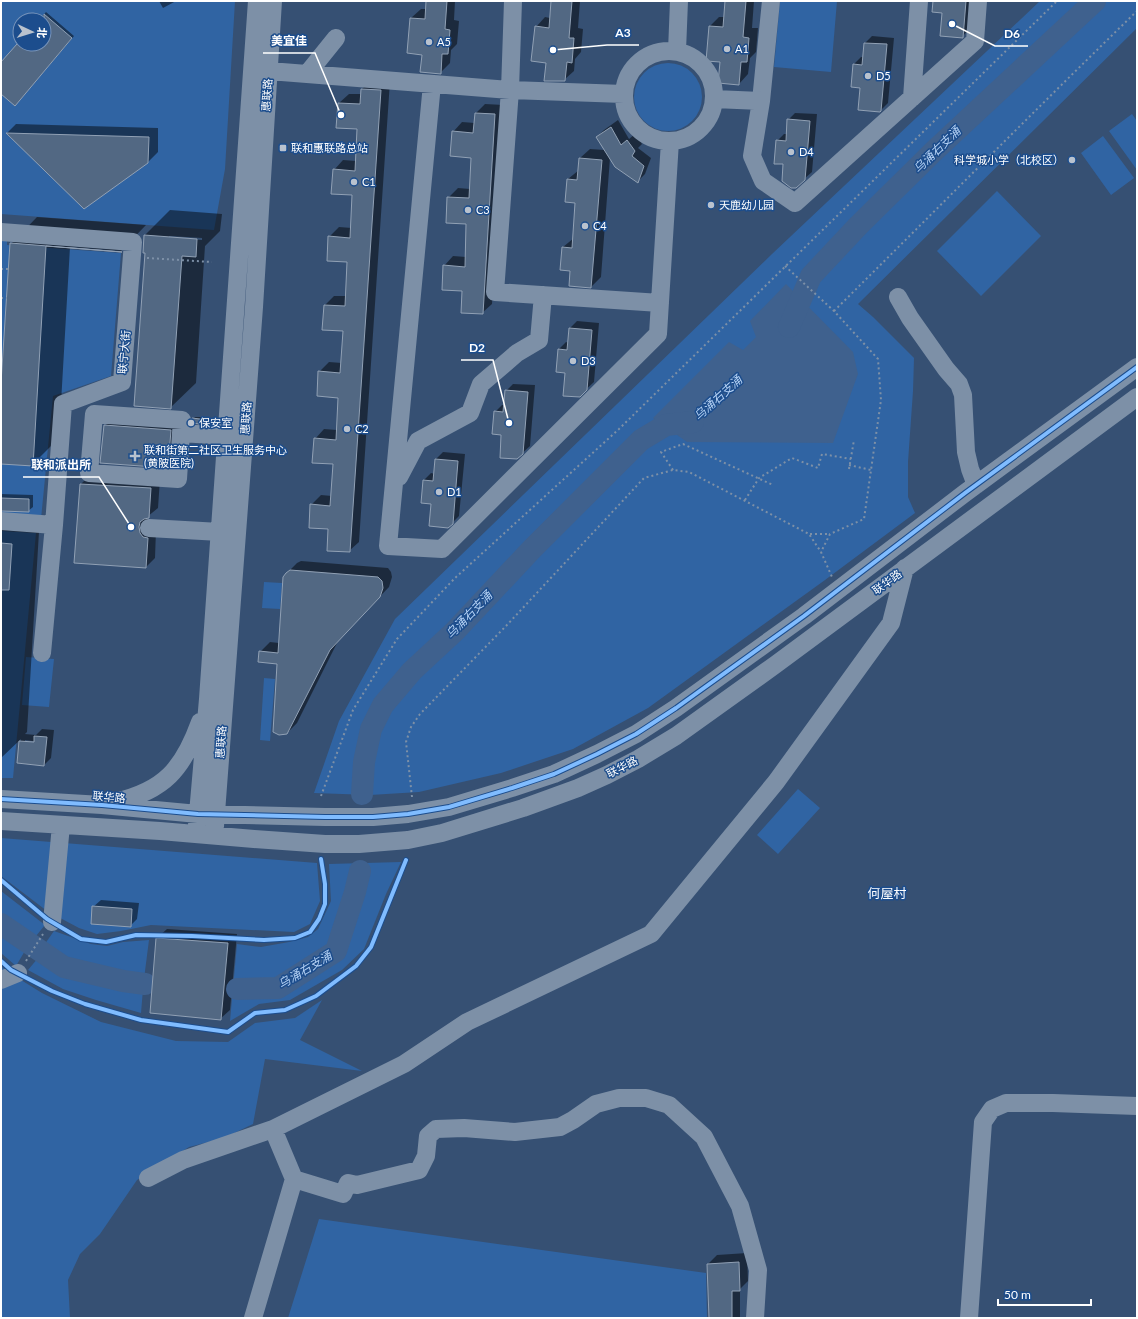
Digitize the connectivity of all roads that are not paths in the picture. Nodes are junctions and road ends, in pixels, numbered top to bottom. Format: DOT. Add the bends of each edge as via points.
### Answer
graph roads {
  1 [pos="257,1"];
  2 [pos="273,1"];
  3 [pos="514,1"];
  4 [pos="679,1"];
  5 [pos="771,1"];
  6 [pos="919,1"];
  7 [pos="978,1"];
  8 [pos="336,38"];
  9 [pos="676,51"];
  10 [pos="269,71"];
  11 [pos="307,74"];
  12 [pos="432,84"];
  13 [pos="510,90"];
  14 [pos="624,94"];
  15 [pos="912,98"];
  16 [pos="714,99"];
  17 [pos="761,101"];
  18 [pos="670,141"];
  19 [pos="1,232"];
  20 [pos="543,296"];
  21 [pos="898,297"];
  22 [pos="660,303"];
  23 [pos="1137,367"];
  24 [pos="1137,397"];
  25 [pos="181,433"];
  26 [pos="227,436"];
  27 [pos="976,485"];
  28 [pos="395,487"];
  29 [pos="1,521"];
  30 [pos="54,525"];
  31 [pos="149,528"];
  32 [pos="220,532"];
  33 [pos="905,568"];
  34 [pos="42,653"];
  35 [pos="208,699"];
  36 [pos="1,799"];
  37 [pos="102,805"];
  38 [pos="198,814"];
  39 [pos="216,814"];
  40 [pos="1,821"];
  41 [pos="61,825"];
  42 [pos="196,834"];
  43 [pos="214,836"];
  44 [pos="49,925"];
  45 [pos="20,970"];
  46 [pos="1,980"];
  47 [pos="1137,1106"];
  48 [pos="273,1129"];
  49 [pos="148,1178"];
  50 [pos="294,1179"];
  51 [pos="253,1318"];
  52 [pos="755,1318"];
  53 [pos="969,1318"];
  1 -- 26 [label="street, 惠联路"];
  2 -- 10 [label="street, 惠联路"];
  3 -- 13 [label="street"];
  4 -- 9 [label="street"];
  5 -- 17 [label="street"];
  6 -- 15 [label="street"];
  7 -- 15 [label="street" via="975,42"];
  8 -- 11 [label="street"];
  9 -- 14 [label="street" via="654,53 636,65 627,78"];
  9 -- 16 [label="street" via="691,55 703,65 711,77"];
  10 -- 11 [label="street"];
  10 -- 39 [label="street, 惠联路"];
  11 -- 12 [label="street"];
  12 -- 13 [label="street"];
  12 -- 28 [label="street"];
  13 -- 14 [label="street"];
  13 -- 20 [label="street" via="495,292"];
  14 -- 18 [label="street" via="626,108 632,121 642,132 655,139"];
  15 -- 17 [label="street" via="795,203 763,181 752,156"];
  16 -- 17 [label="street"];
  16 -- 18 [label="street" via="714,107 707,121 697,132 684,139"];
  18 -- 22 [label="street"];
  19 -- 30 [label="street, 联宁大街" via="133,242 122,382 63,404"];
  20 -- 22 [label="street"];
  20 -- 28 [label="street" via="539,340 517,353 481,384 470,413 418,441"];
  21 -- 27 [label="street" via="910,318 959,384 963,395 966,452"];
  22 -- 28 [label="street" via="658,334 442,548 388,546"];
  23 -- 27 [label="street, 联华路"];
  24 -- 33 [label="street, 联华路"];
  25 -- 25 [label="street" via="178,479 89,472 94,414 182,420"];
  25 -- 26 [label="street"];
  26 -- 32 [label="street, 惠联路"];
  27 -- 39 [label="street, 联华路" via="676,708 636,734 554,774 449,807 410,805 372,817"];
  29 -- 30 [label="street"];
  30 -- 34 [label="street"];
  31 -- 32 [label="street"];
  32 -- 35 [label="street, 惠联路"];
  33 -- 43 [label="street, 联华路" via="676,736 638,759 578,788 524,808 442,833 408,840 325,844"];
  33 -- 48 [label="street" via="891,623 776,782 651,934 467,1022 404,1064"];
  35 -- 37 [label="street" via="192,742 170,776 159,786 134,798"];
  35 -- 38 [label="street, 惠联路"];
  36 -- 37 [label="street, 联华路"];
  37 -- 38 [label="street, 联华路"];
  38 -- 39 [label="street, 联华路"];
  38 -- 42 [label="street, 惠联路"];
  39 -- 43 [label="street, 惠联路"];
  40 -- 41 [label="street, 联华路"];
  41 -- 42 [label="street, 联华路"];
  41 -- 44 [label="street"];
  42 -- 43 [label="street, 联华路"];
  45 -- 46 [label="street"];
  47 -- 53 [label="street" via="1053,1103 1006,1104 992,1109 983,1122"];
  48 -- 49 [label="street" via="183,1160"];
  48 -- 50 [label="street"];
  50 -- 51 [label="street"];
  50 -- 52 [label="street" via="343,1194 348,1183 357,1185 420,1170 426,1156 428,1136 436,1129 464,1128 515,1132 560,1127 596,1104 619,1098 646,1098 669,1105 704,1138 740,1206 758,1270"];
}
